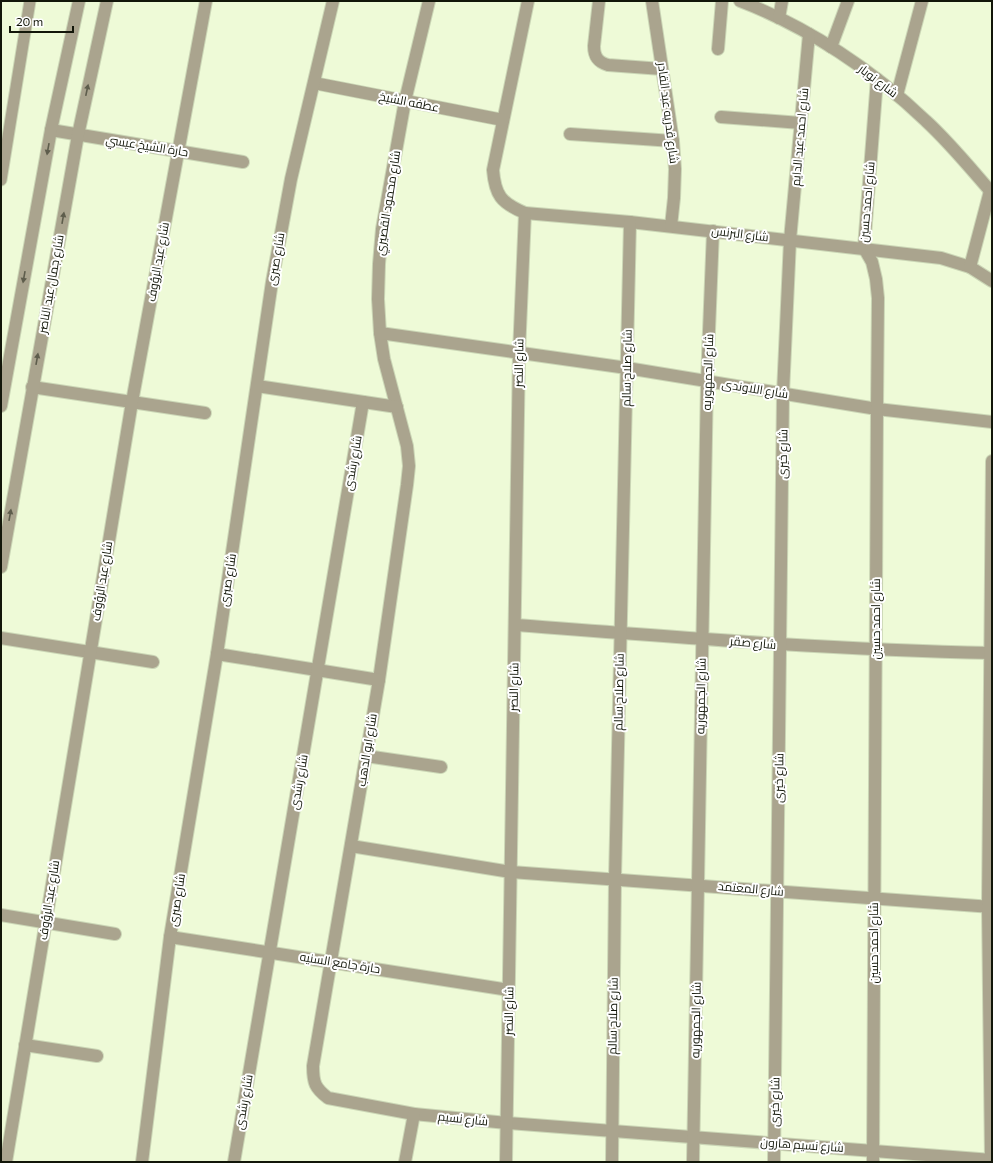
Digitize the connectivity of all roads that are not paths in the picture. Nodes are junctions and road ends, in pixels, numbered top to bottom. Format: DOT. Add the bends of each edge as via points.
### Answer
graph roads {
  1 [pos="30,1"];
  2 [pos="79,1"];
  3 [pos="107,1"];
  4 [pos="206,1"];
  5 [pos="333,1"];
  6 [pos="429,1"];
  7 [pos="528,1"];
  8 [pos="599,1"];
  9 [pos="652,1"];
  10 [pos="722,1"];
  11 [pos="740,1"];
  12 [pos="782,1"];
  13 [pos="848,1"];
  14 [pos="922,1"];
  15 [pos="779,18"];
  16 [pos="809,34"];
  17 [pos="831,47"];
  18 [pos="718,49"];
  19 [pos="662,69"];
  20 [pos="877,79"];
  21 [pos="314,83"];
  22 [pos="897,95"];
  23 [pos="405,101"];
  24 [pos="721,117"];
  25 [pos="503,120"];
  26 [pos="801,124"];
  27 [pos="51,130"];
  28 [pos="78,134"];
  29 [pos="570,134"];
  30 [pos="673,141"];
  31 [pos="179,151"];
  32 [pos="243,162"];
  33 [pos="1,180"];
  34 [pos="991,192"];
  35 [pos="525,213"];
  36 [pos="630,222"];
  37 [pos="671,226"];
  38 [pos="713,231"];
  39 [pos="790,240"];
  40 [pos="864,248"];
  41 [pos="970,267"];
  42 [pos="992,281"];
  43 [pos="380,334"];
  44 [pos="519,353"];
  45 [pos="627,368"];
  46 [pos="707,381"];
  47 [pos="257,386"];
  48 [pos="32,387"];
  49 [pos="783,393"];
  50 [pos="132,402"];
  51 [pos="363,402"];
  52 [pos="1,406"];
  53 [pos="397,408"];
  54 [pos="877,409"];
  55 [pos="205,413"];
  56 [pos="992,422"];
  57 [pos="992,462"];
  58 [pos="992,534"];
  59 [pos="1,567"];
  60 [pos="515,626"];
  61 [pos="621,633"];
  62 [pos="1,638"];
  63 [pos="702,638"];
  64 [pos="781,645"];
  65 [pos="875,650"];
  66 [pos="90,652"];
  67 [pos="991,653"];
  68 [pos="217,654"];
  69 [pos="153,662"];
  70 [pos="318,671"];
  71 [pos="379,680"];
  72 [pos="366,756"];
  73 [pos="441,767"];
  74 [pos="351,846"];
  75 [pos="511,872"];
  76 [pos="615,879"];
  77 [pos="698,885"];
  78 [pos="777,891"];
  79 [pos="874,899"];
  80 [pos="990,907"];
  81 [pos="1,915"];
  82 [pos="45,922"];
  83 [pos="115,934"];
  84 [pos="170,937"];
  85 [pos="270,952"];
  86 [pos="332,962"];
  87 [pos="509,990"];
  88 [pos="25,1045"];
  89 [pos="96,1056"];
  90 [pos="318,1091"];
  91 [pos="414,1114"];
  92 [pos="507,1123"];
  93 [pos="612,1131"];
  94 [pos="694,1137"];
  95 [pos="774,1143"];
  96 [pos="873,1156"];
  97 [pos="991,1161"];
  98 [pos="6,1162"];
  99 [pos="142,1162"];
  100 [pos="234,1162"];
  101 [pos="405,1162"];
  102 [pos="506,1162"];
  103 [pos="612,1162"];
  104 [pos="693,1162"];
  105 [pos="774,1162"];
  1 -- 33 [label="lane"];
  2 -- 27 [label="street"];
  28 -- 3 [label="street, شارع جمال عبد الناصر, one-way"];
  4 -- 31 [label="street, شارع عبد الرؤوف"];
  5 -- 21 [label="street, شارع صبرى"];
  6 -- 23 [label="street, شارع محمود القصيري"];
  7 -- 25 [label="street"];
  8 -- 19 [label="street" via="594,46 597,59 608,65"];
  9 -- 19 [label="street, شارع قدريه عبد القادر"];
  10 -- 18 [label="street"];
  11 -- 15 [label="street, شارع نوبار"];
  12 -- 15 [label="street"];
  13 -- 17 [label="street"];
  14 -- 22 [label="street"];
  15 -- 16 [label="street, شارع نوبار"];
  16 -- 17 [label="street, شارع نوبار"];
  16 -- 26 [label="street, شارع احمد عبد الدايم"];
  17 -- 20 [label="street, شارع نوبار"];
  19 -- 30 [label="street, شارع قدريه عبد القادر"];
  20 -- 22 [label="street, شارع نوبار"];
  20 -- 40 [label="street, شارع احمد حسين"];
  21 -- 23 [label="street, عطفه الشيخ"];
  21 -- 47 [label="street, شارع صبرى" via="291,179 272,282"];
  22 -- 34 [label="street, شارع نوبار" via="927,121"];
  23 -- 25 [label="street, عطفه الشيخ"];
  23 -- 43 [label="street, شارع محمود القصيري" via="382,230 378,292"];
  24 -- 26 [label="street"];
  25 -- 35 [label="street, شارع البرنس" via="493,170 494,185 501,199 512,208"];
  26 -- 39 [label="street, شارع احمد عبد الدايم"];
  27 -- 28 [label="street, حارة الشيخ عيسي"];
  27 -- 52 [label="street, one-way"];
  28 -- 31 [label="street, حارة الشيخ عيسي"];
  48 -- 28 [label="street, شارع جمال عبد الناصر, one-way"];
  29 -- 30 [label="street"];
  30 -- 37 [label="street, شارع قدريه عبد القادر" via="675,169"];
  31 -- 32 [label="street, حارة الشيخ عيسي"];
  31 -- 50 [label="street, شارع عبد الرؤوف"];
  34 -- 41 [label="street"];
  35 -- 36 [label="street, شارع البرنس"];
  35 -- 44 [label="street, شارع النصر"];
  36 -- 37 [label="street, شارع البرنس"];
  36 -- 45 [label="street, شارع صلاح سالم"];
  37 -- 38 [label="street, شارع البرنس"];
  38 -- 39 [label="street, شارع البرنس"];
  38 -- 46 [label="street, شارع الجمهوريه"];
  39 -- 40 [label="street, شارع البرنس"];
  39 -- 49 [label="street, شارع احمد عبد الدايم"];
  40 -- 41 [label="street, شارع البرنس" via="941,258"];
  40 -- 54 [label="street, شارع احمد حسين" via="872,262 878,298"];
  41 -- 42 [label="street, شارع البرنس"];
  43 -- 44 [label="street, شارع اللاوندى"];
  43 -- 53 [label="street, شارع محمود القصيري"];
  44 -- 45 [label="street, شارع اللاوندى"];
  44 -- 60 [label="street, شارع النصر"];
  45 -- 46 [label="street, شارع اللاوندى"];
  45 -- 61 [label="street, شارع صلاح سالم"];
  46 -- 49 [label="street, شارع اللاوندى"];
  46 -- 63 [label="street, شارع الجمهوريه"];
  47 -- 51 [label="street"];
  47 -- 68 [label="street, شارع صبرى"];
  48 -- 50 [label="street"];
  59 -- 48 [label="street, شارع جمال عبد الناصر, one-way"];
  49 -- 54 [label="street, شارع اللاوندى"];
  49 -- 64 [label="street, شارع خيرى"];
  50 -- 55 [label="street"];
  50 -- 66 [label="street, شارع عبد الرؤوف"];
  51 -- 53 [label="street"];
  51 -- 70 [label="street, شارع رشدى"];
  53 -- 71 [label="street, شارع ابو الدهب" via="407,446 409,466"];
  54 -- 56 [label="street, شارع اللاوندى"];
  54 -- 65 [label="street, شارع احمد حسين"];
  57 -- 58 [label="street"];
  58 -- 67 [label="street"];
  60 -- 61 [label="street, شارع صقر"];
  60 -- 75 [label="street, شارع النصر"];
  61 -- 63 [label="street, شارع صقر"];
  61 -- 76 [label="street, شارع صلاح سالم"];
  62 -- 66 [label="street"];
  63 -- 64 [label="street, شارع صقر"];
  63 -- 77 [label="street, شارع الجمهوريه"];
  64 -- 65 [label="street, شارع صقر"];
  64 -- 78 [label="street, شارع خيرى"];
  65 -- 67 [label="street, شارع صقر"];
  65 -- 79 [label="street, شارع احمد حسين"];
  66 -- 69 [label="street"];
  66 -- 82 [label="street, شارع عبد الرؤوف"];
  67 -- 80 [label="street"];
  68 -- 70 [label="street"];
  68 -- 84 [label="street, شارع صبرى"];
  70 -- 71 [label="street"];
  70 -- 85 [label="street, شارع رشدى"];
  71 -- 72 [label="street, شارع ابو الدهب"];
  72 -- 73 [label="street"];
  72 -- 74 [label="street, شارع ابو الدهب"];
  74 -- 75 [label="street, شارع المعتمد"];
  74 -- 86 [label="street, شارع ابو الدهب"];
  75 -- 76 [label="street, شارع المعتمد"];
  75 -- 87 [label="street, شارع النصر"];
  76 -- 77 [label="street, شارع المعتمد"];
  76 -- 93 [label="street, شارع صلاح سالم"];
  77 -- 78 [label="street, شارع المعتمد"];
  77 -- 94 [label="street, شارع الجمهوريه"];
  78 -- 79 [label="street, شارع المعتمد"];
  78 -- 95 [label="street, شارع خيرى"];
  79 -- 80 [label="street, شارع المعتمد"];
  79 -- 96 [label="street, شارع احمد حسين"];
  80 -- 97 [label="street"];
  81 -- 82 [label="street"];
  82 -- 83 [label="street"];
  82 -- 88 [label="street, شارع عبد الرؤوف"];
  84 -- 85 [label="street, حارة جامع السنيه"];
  84 -- 99 [label="street, شارع صبرى"];
  85 -- 86 [label="street, حارة جامع السنيه"];
  85 -- 100 [label="street, شارع رشدى"];
  86 -- 87 [label="street, حارة جامع السنيه"];
  86 -- 90 [label="street, شارع ابو الدهب" via="313,1066 313,1079"];
  87 -- 92 [label="street, شارع النصر"];
  88 -- 89 [label="street"];
  88 -- 98 [label="street, شارع عبد الرؤوف"];
  90 -- 91 [label="street, شارع نسيم" via="328,1098"];
  91 -- 92 [label="street, شارع نسيم"];
  91 -- 101 [label="street"];
  92 -- 93 [label="street, شارع نسيم"];
  92 -- 102 [label="street, شارع النصر"];
  93 -- 94 [label="street, شارع نسيم هارون"];
  93 -- 103 [label="street, شارع صلاح سالم"];
  94 -- 95 [label="street, شارع نسيم هارون"];
  94 -- 104 [label="street, شارع الجمهوريه"];
  95 -- 96 [label="street, شارع نسيم هارون"];
  95 -- 105 [label="street, شارع خيرى"];
  96 -- 97 [label="street, شارع نسيم هارون"];
}
